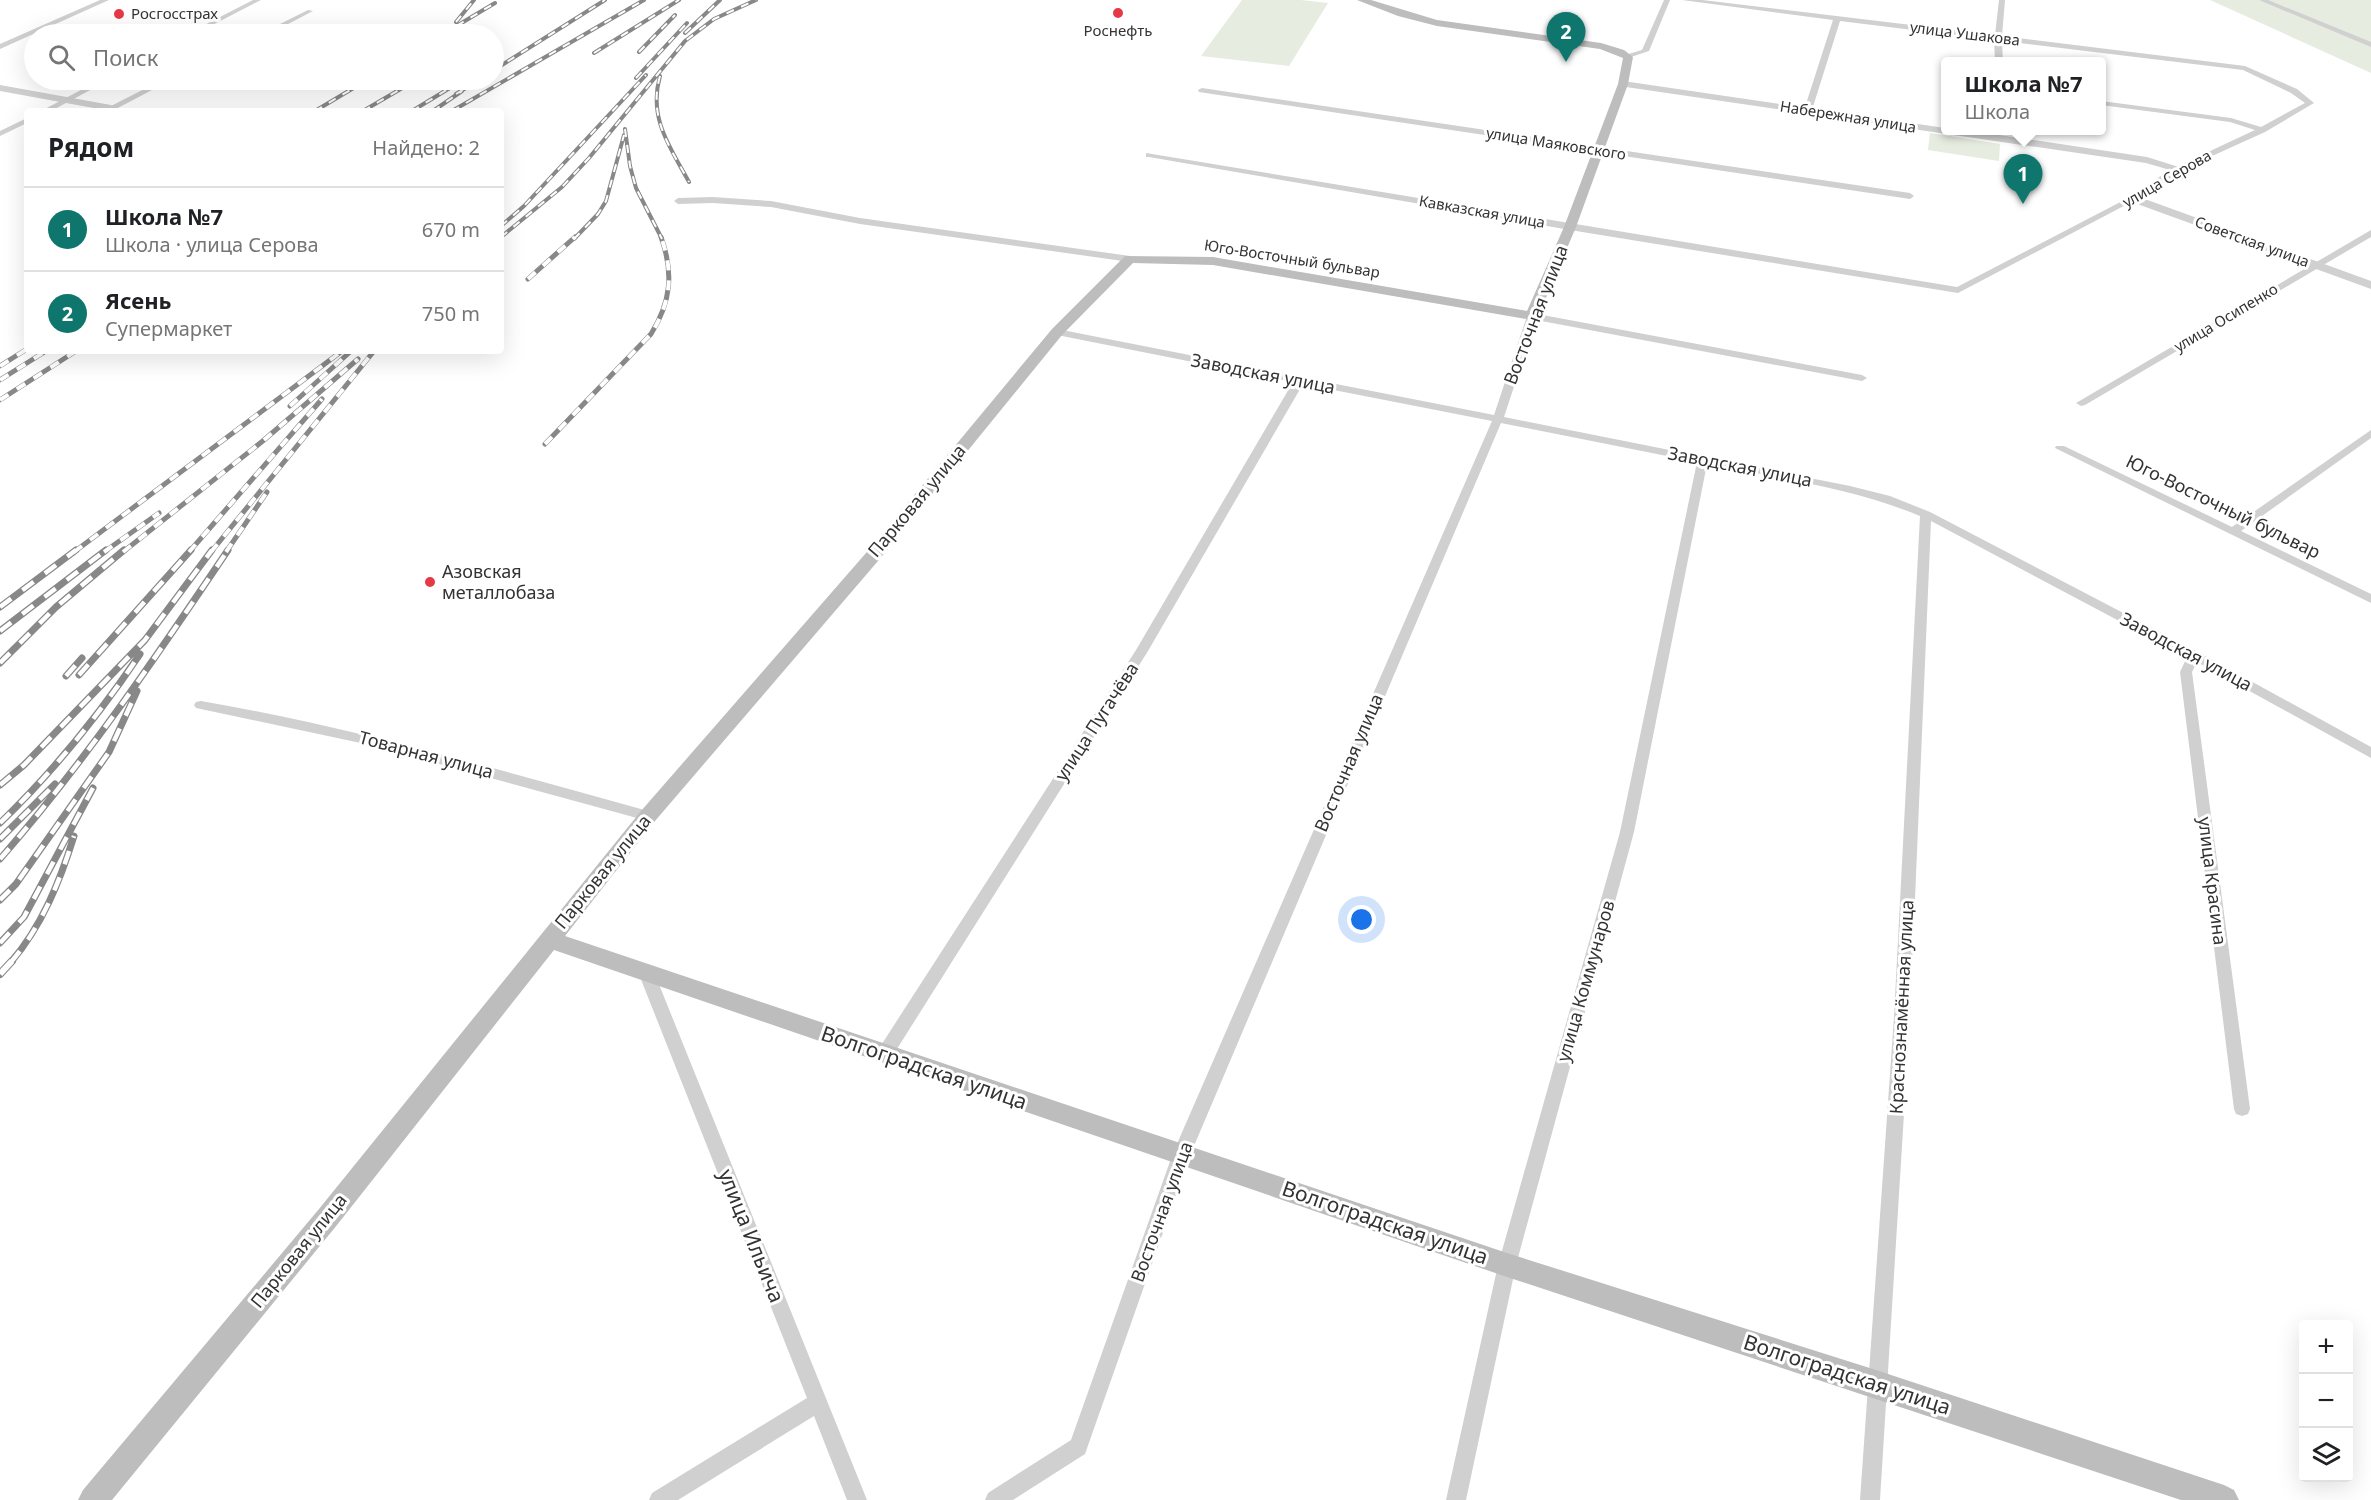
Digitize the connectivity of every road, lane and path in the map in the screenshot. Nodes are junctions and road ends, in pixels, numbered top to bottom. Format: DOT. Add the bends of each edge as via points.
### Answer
graph roads {
  1 [pos="106,0"];
  2 [pos="258,0"];
  3 [pos="1362,0"];
  4 [pos="1667,0"];
  5 [pos="1685,0"];
  6 [pos="2002,0"];
  7 [pos="2262,0"];
  8 [pos="310,11"];
  9 [pos="1837,18"];
  10 [pos="52,24"];
  11 [pos="211,24"];
  12 [pos="284,24"];
  13 [pos="24,36"];
  14 [pos="1998,39"];
  15 [pos="2371,45"];
  16 [pos="0,47"];
  17 [pos="1628,57"];
  18 [pos="1999,57"];
  19 [pos="2245,68"];
  20 [pos="1623,84"];
  21 [pos="0,88"];
  22 [pos="86,90"];
  23 [pos="147,90"];
  24 [pos="1202,90"];
  25 [pos="66,100"];
  26 [pos="2106,104"];
  27 [pos="51,108"];
  28 [pos="111,108"];
  29 [pos="1808,110"];
  30 [pos="24,122"];
  31 [pos="1941,128"];
  32 [pos="2262,129"];
  33 [pos="0,134"];
  34 [pos="1995,135"];
  35 [pos="1597,150"];
  36 [pos="1149,155"];
  37 [pos="2179,169"];
  38 [pos="1910,196"];
  39 [pos="2133,199"];
  40 [pos="678,201"];
  41 [pos="1570,227"];
  42 [pos="2371,233"];
  43 [pos="1130,259"];
  44 [pos="2316,265"];
  45 [pos="2371,285"];
  46 [pos="1958,290"];
  47 [pos="1532,316"];
  48 [pos="1057,332"];
  49 [pos="1862,378"];
  50 [pos="1299,381"];
  51 [pos="2081,403"];
  52 [pos="1497,421"];
  53 [pos="2371,433"];
  54 [pos="2060,447"];
  55 [pos="1703,459"];
  56 [pos="1926,514"];
  57 [pos="2232,532"];
  58 [pos="2371,599"];
  59 [pos="2194,655"];
  60 [pos="201,705"];
  61 [pos="2371,753"];
  62 [pos="648,816"];
  63 [pos="548,939"];
  64 [pos="646,972"];
  65 [pos="884,1055"];
  66 [pos="2242,1109"];
  67 [pos="1182,1153"];
  68 [pos="1507,1264"];
  69 [pos="1876,1384"];
  70 [pos="818,1402"];
  71 [pos="93,1500"];
  72 [pos="659,1500"];
  73 [pos="857,1500"];
  74 [pos="994,1500"];
  75 [pos="1456,1500"];
  76 [pos="1870,1500"];
  77 [pos="2224,1500"];
  1 -- 10 [label="street"];
  2 -- 11 [label="street"];
  3 -- 17 [label="main road" via="1437,23 1601,46"];
  4 -- 17 [label="street" via="1645,51"];
  5 -- 9 [label="street, улица Ушакова"];
  6 -- 14 [label="street"];
  7 -- 15 [label="street"];
  8 -- 12 [label="street"];
  9 -- 14 [label="street, улица Ушакова"];
  9 -- 29 [label="street"];
  13 -- 16 [label="street"];
  14 -- 18 [label="street"];
  14 -- 19 [label="street, улица Ушакова"];
  17 -- 20 [label="main road, Восточная улица"];
  19 -- 32 [label="street, улица Серова" via="2310,103"];
  20 -- 29 [label="street, Набережная улица"];
  20 -- 35 [label="main road, Восточная улица"];
  21 -- 25 [label="street"];
  22 -- 25 [label="street"];
  23 -- 28 [label="street"];
  24 -- 35 [label="street, улица Маяковского"];
  25 -- 27 [label="street"];
  25 -- 28 [label="street"];
  26 -- 32 [label="street" via="2231,120"];
  29 -- 31 [label="street, Набережная улица"];
  30 -- 33 [label="street"];
  32 -- 37 [label="street, улица Серова"];
  34 -- 37 [label="street, Набережная улица" via="2147,160"];
  35 -- 38 [label="street, улица Маяковского"];
  35 -- 41 [label="main road, Восточная улица"];
  36 -- 41 [label="street, Кавказская улица"];
  37 -- 39 [label="street, улица Серова"];
  39 -- 44 [label="street, Советская улица"];
  39 -- 46 [label="street, улица Серова"];
  40 -- 43 [label="street, Юго-Восточный бульвар" via="771,204 860,221"];
  41 -- 46 [label="street, Кавказская улица"];
  41 -- 47 [label="main road, Восточная улица"];
  42 -- 44 [label="street, улица Осипенко"];
  43 -- 47 [label="main road, Юго-Восточный бульвар" via="1213,261"];
  43 -- 48 [label="main road, Парковая улица"];
  44 -- 45 [label="street, Советская улица"];
  44 -- 51 [label="street, улица Осипенко"];
  47 -- 49 [label="street, Юго-Восточный бульвар"];
  47 -- 52 [label="street, Восточная улица"];
  48 -- 50 [label="street, Заводская улица"];
  48 -- 62 [label="main road, Парковая улица" via="872,557"];
  50 -- 52 [label="street, Заводская улица"];
  50 -- 65 [label="street, улица Пугачёва" via="1142,651"];
  52 -- 55 [label="street, Заводская улица"];
  52 -- 67 [label="street, Восточная улица"];
  53 -- 57 [label="street"];
  54 -- 57 [label="street, Юго-Восточный бульвар"];
  55 -- 56 [label="street, Заводская улица" via="1886,498"];
  55 -- 68 [label="street, улица Коммунаров" via="1627,832"];
  56 -- 59 [label="street, Заводская улица"];
  56 -- 69 [label="street, Краснознамённая улица" via="1902,1017"];
  57 -- 58 [label="street, Юго-Восточный бульвар"];
  59 -- 61 [label="street, Заводская улица"];
  59 -- 66 [label="street, улица Красина" via="2186,672"];
  60 -- 62 [label="street, Товарная улица" via="351,734"];
  62 -- 63 [label="main road, Парковая улица"];
  63 -- 64 [label="main road, Волгоградская улица"];
  63 -- 71 [label="main road, Парковая улица" via="328,1217"];
  64 -- 65 [label="main road, Волгоградская улица"];
  64 -- 70 [label="street, улица Ильича"];
  65 -- 67 [label="main road, Волгоградская улица"];
  67 -- 68 [label="main road, Волгоградская улица"];
  67 -- 74 [label="street, Восточная улица" via="1078,1448"];
  68 -- 69 [label="main road, Волгоградская улица"];
  68 -- 75 [label="street, улица Коммунаров"];
  69 -- 76 [label="street, Краснознамённая улица"];
  69 -- 77 [label="main road, Волгоградская улица"];
  70 -- 72 [label="street"];
  70 -- 73 [label="street, улица Ильича"];
}
